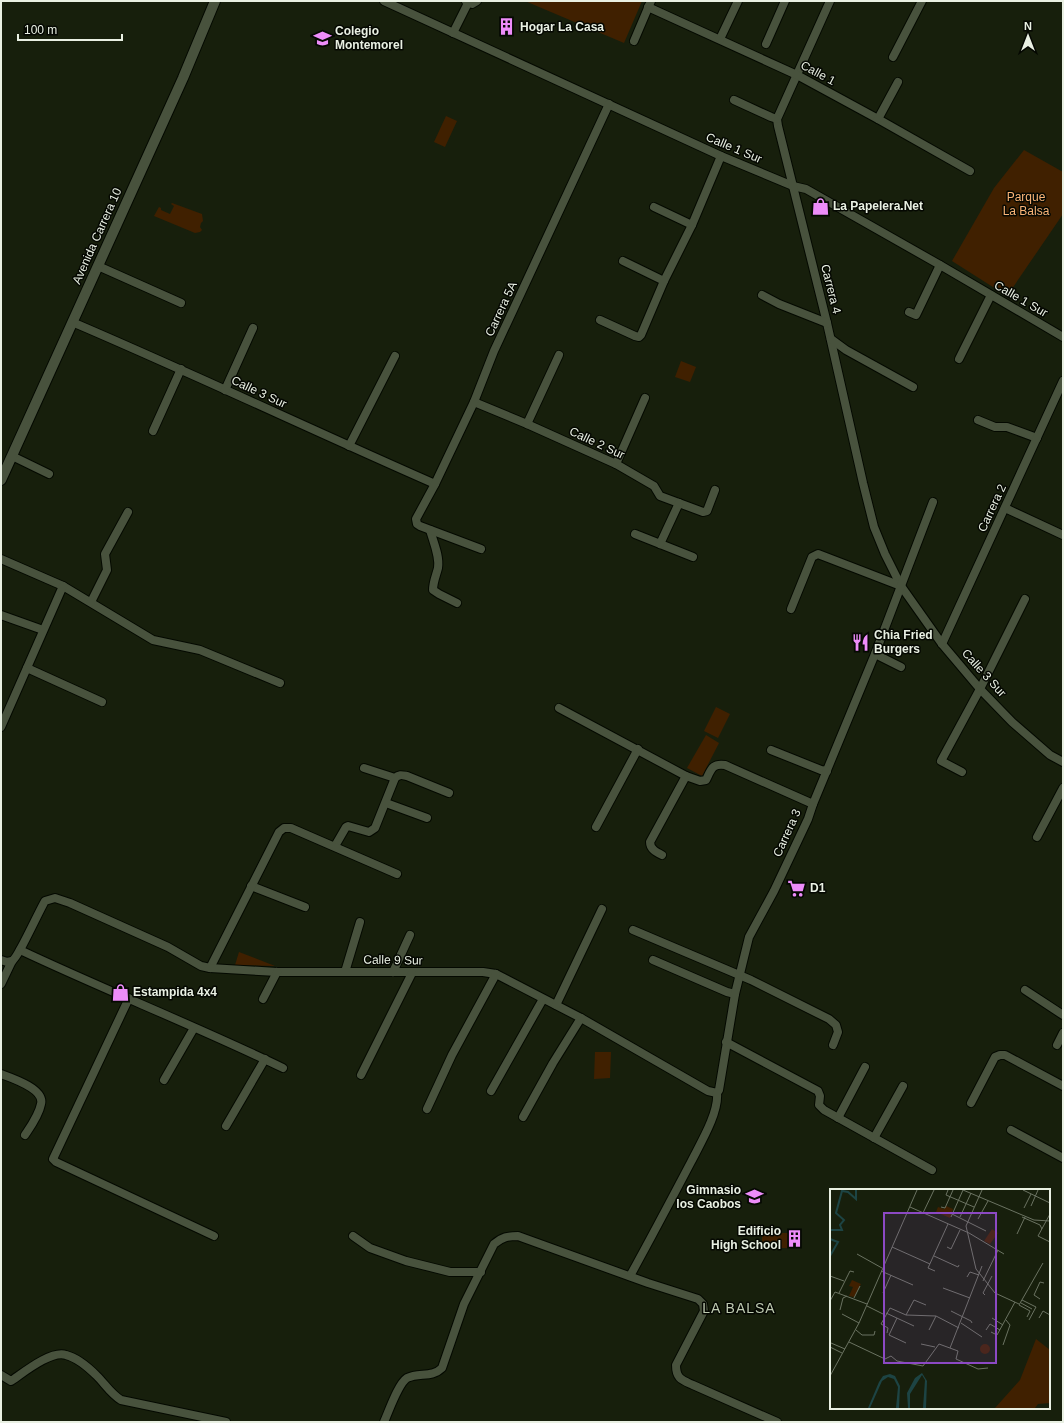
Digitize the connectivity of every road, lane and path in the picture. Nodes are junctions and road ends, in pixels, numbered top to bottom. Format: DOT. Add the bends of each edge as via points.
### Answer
graph roads {
  1 [pos="214,1"];
  2 [pos="384,1"];
  3 [pos="477,1"];
  4 [pos="738,1"];
  5 [pos="785,1"];
  6 [pos="830,1"];
  7 [pos="922,1"];
  8 [pos="467,2"];
  9 [pos="650,4"];
  10 [pos="453,33"];
  11 [pos="720,39"];
  12 [pos="634,41"];
  13 [pos="766,44"];
  14 [pos="893,57"];
  15 [pos="797,75"];
  16 [pos="898,82"];
  17 [pos="734,100"];
  18 [pos="609,104"];
  19 [pos="777,119"];
  20 [pos="878,119"];
  21 [pos="721,156"];
  22 [pos="970,171"];
  23 [pos="793,186"];
  24 [pos="654,208"];
  25 [pos="692,225"];
  26 [pos="623,261"];
  27 [pos="940,265"];
  28 [pos="98,266"];
  29 [pos="664,281"];
  30 [pos="762,295"];
  31 [pos="990,295"];
  32 [pos="181,303"];
  33 [pos="908,312"];
  34 [pos="600,320"];
  35 [pos="72,322"];
  36 [pos="827,323"];
  37 [pos="253,328"];
  38 [pos="1063,337"];
  39 [pos="831,339"];
  40 [pos="559,355"];
  41 [pos="395,356"];
  42 [pos="959,359"];
  43 [pos="181,369"];
  44 [pos="1062,385"];
  45 [pos="914,387"];
  46 [pos="225,390"];
  47 [pos="646,398"];
  48 [pos="474,402"];
  49 [pos="978,420"];
  50 [pos="527,424"];
  51 [pos="152,431"];
  52 [pos="1037,438"];
  53 [pos="348,446"];
  54 [pos="12,456"];
  55 [pos="616,464"];
  56 [pos="49,474"];
  57 [pos="1,480"];
  58 [pos="435,484"];
  59 [pos="715,490"];
  60 [pos="934,502"];
  61 [pos="679,503"];
  62 [pos="1005,508"];
  63 [pos="128,512"];
  64 [pos="430,530"];
  65 [pos="635,534"];
  66 [pos="1063,535"];
  67 [pos="660,544"];
  68 [pos="481,549"];
  69 [pos="693,557"];
  70 [pos="1,559"];
  71 [pos="63,586"];
  72 [pos="900,586"];
  73 [pos="1025,600"];
  74 [pos="91,602"];
  75 [pos="457,603"];
  76 [pos="791,609"];
  77 [pos="1,615"];
  78 [pos="43,630"];
  79 [pos="942,644"];
  80 [pos="875,654"];
  81 [pos="901,667"];
  82 [pos="27,668"];
  83 [pos="280,683"];
  84 [pos="980,689"];
  85 [pos="102,702"];
  86 [pos="559,708"];
  87 [pos="1,727"];
  88 [pos="638,749"];
  89 [pos="771,750"];
  90 [pos="1063,762"];
  91 [pos="364,768"];
  92 [pos="828,771"];
  93 [pos="962,772"];
  94 [pos="686,776"];
  95 [pos="395,778"];
  96 [pos="1063,788"];
  97 [pos="449,793"];
  98 [pos="386,803"];
  99 [pos="813,804"];
  100 [pos="427,818"];
  101 [pos="596,827"];
  102 [pos="1037,837"];
  103 [pos="335,846"];
  104 [pos="662,855"];
  105 [pos="397,874"];
  106 [pos="251,886"];
  107 [pos="305,908"];
  108 [pos="602,909"];
  109 [pos="360,922"];
  110 [pos="633,930"];
  111 [pos="410,935"];
  112 [pos="20,950"];
  113 [pos="1,960"];
  114 [pos="653,960"];
  115 [pos="12,961"];
  116 [pos="210,968"];
  117 [pos="277,972"];
  118 [pos="345,972"];
  119 [pos="393,972"];
  120 [pos="412,972"];
  121 [pos="496,974"];
  122 [pos="740,975"];
  123 [pos="1,984"];
  124 [pos="1026,990"];
  125 [pos="735,994"];
  126 [pos="129,998"];
  127 [pos="263,999"];
  128 [pos="543,999"];
  129 [pos="556,1005"];
  130 [pos="1063,1015"];
  131 [pos="581,1018"];
  132 [pos="194,1028"];
  133 [pos="1063,1033"];
  134 [pos="726,1042"];
  135 [pos="833,1045"];
  136 [pos="1057,1045"];
  137 [pos="265,1059"];
  138 [pos="283,1068"];
  139 [pos="865,1068"];
  140 [pos="1,1074"];
  141 [pos="361,1075"];
  142 [pos="164,1080"];
  143 [pos="903,1086"];
  144 [pos="1063,1086"];
  145 [pos="491,1091"];
  146 [pos="717,1093"];
  147 [pos="971,1104"];
  148 [pos="427,1109"];
  149 [pos="523,1117"];
  150 [pos="838,1118"];
  151 [pos="226,1126"];
  152 [pos="1011,1130"];
  153 [pos="26,1135"];
  154 [pos="874,1138"];
  155 [pos="1063,1158"];
  156 [pos="932,1170"];
  157 [pos="214,1236"];
  158 [pos="353,1236"];
  159 [pos="481,1272"];
  160 [pos="630,1276"];
  161 [pos="1,1375"];
  162 [pos="226,1422"];
  163 [pos="384,1422"];
  164 [pos="777,1422"];
  1 -- 28 [label="street, Avenida Carrera 10" via="183,78"];
  2 -- 10 [label="street, Calle 1 Sur" via="407,7"];
  3 -- 8 [label="street" via="474,4"];
  4 -- 11 [label="street"];
  5 -- 13 [label="street"];
  6 -- 15 [label="street"];
  7 -- 14 [label="street"];
  8 -- 10 [label="street"];
  9 -- 11 [label="street, Calle 1"];
  9 -- 12 [label="street"];
  10 -- 18 [label="street, Calle 1 Sur"];
  11 -- 15 [label="street, Calle 1"];
  15 -- 19 [label="street"];
  15 -- 20 [label="street, Calle 1"];
  16 -- 20 [label="street"];
  17 -- 19 [label="street"];
  18 -- 21 [label="street, Calle 1 Sur"];
  18 -- 48 [label="street, Carrera 5A" via="520,288"];
  19 -- 23 [label="street, Carrera 4"];
  20 -- 22 [label="street, Calle 1"];
  21 -- 23 [label="street, Calle 1 Sur"];
  21 -- 25 [label="street"];
  23 -- 27 [label="street, Calle 1 Sur" via="806,189"];
  23 -- 36 [label="street, Carrera 4"];
  24 -- 25 [label="street"];
  25 -- 29 [label="street"];
  26 -- 29 [label="street"];
  27 -- 31 [label="street, Calle 1 Sur"];
  27 -- 33 [label="street" via="916,315"];
  28 -- 32 [label="street"];
  28 -- 35 [label="street, Avenida Carrera 10"];
  29 -- 34 [label="street" via="639,337"];
  30 -- 36 [label="street"];
  31 -- 38 [label="street, Calle 1 Sur"];
  31 -- 42 [label="street"];
  35 -- 43 [label="street, Calle 3 Sur"];
  35 -- 54 [label="street, Avenida Carrera 10"];
  36 -- 39 [label="street, Carrera 4"];
  37 -- 46 [label="street"];
  39 -- 45 [label="street" via="846,350"];
  39 -- 72 [label="street, Carrera 4" via="874,527"];
  40 -- 50 [label="street"];
  41 -- 53 [label="street"];
  43 -- 46 [label="street, Calle 3 Sur"];
  43 -- 51 [label="street"];
  44 -- 52 [label="street, Carrera 2"];
  46 -- 53 [label="street, Calle 3 Sur"];
  47 -- 55 [label="street"];
  48 -- 50 [label="street, Calle 2 Sur"];
  48 -- 58 [label="street, Carrera 5A"];
  49 -- 52 [label="street"];
  50 -- 55 [label="street, Calle 2 Sur"];
  52 -- 62 [label="street, Carrera 2"];
  53 -- 58 [label="street, Calle 3 Sur"];
  54 -- 56 [label="street"];
  54 -- 57 [label="street, Avenida Carrera 10"];
  55 -- 61 [label="street, Calle 2 Sur" via="654,486 660,496"];
  58 -- 64 [label="street, Carrera 5A" via="416,519 417,524"];
  59 -- 61 [label="street, Calle 2 Sur" via="705,512"];
  60 -- 72 [label="street, Carrera 3"];
  61 -- 67 [label="street"];
  62 -- 66 [label="street"];
  62 -- 79 [label="street, Carrera 2"];
  63 -- 74 [label="street" via="105,554 107,570"];
  64 -- 68 [label="street"];
  64 -- 75 [label="street" via="438,567 433,590"];
  65 -- 67 [label="street"];
  67 -- 69 [label="street"];
  70 -- 71 [label="street"];
  71 -- 74 [label="street"];
  71 -- 78 [label="street"];
  72 -- 76 [label="street" via="818,554 812,557"];
  72 -- 79 [label="street, Calle 3 Sur"];
  72 -- 80 [label="street, Carrera 3"];
  73 -- 84 [label="street"];
  74 -- 83 [label="street" via="153,640 200,650"];
  77 -- 78 [label="street"];
  78 -- 82 [label="street"];
  79 -- 84 [label="street, Calle 3 Sur"];
  80 -- 81 [label="street"];
  80 -- 92 [label="street, Carrera 3"];
  82 -- 85 [label="street"];
  82 -- 87 [label="street"];
  84 -- 90 [label="street, Calle 3 Sur" via="1012,722"];
  84 -- 93 [label="street" via="941,761"];
  86 -- 88 [label="street"];
  88 -- 94 [label="street"];
  88 -- 101 [label="street"];
  89 -- 92 [label="street"];
  91 -- 95 [label="street"];
  92 -- 99 [label="street, Carrera 3"];
  94 -- 99 [label="street" via="704,781 718,764"];
  94 -- 104 [label="street" via="650,842 650,846"];
  95 -- 97 [label="street" via="398,775 407,776"];
  95 -- 98 [label="street"];
  96 -- 102 [label="street"];
  98 -- 100 [label="street"];
  98 -- 103 [label="street" via="372,831 348,826"];
  99 -- 122 [label="street, Carrera 3" via="774,891 749,937"];
  103 -- 105 [label="street"];
  103 -- 106 [label="street" via="291,828 284,828 279,832"];
  106 -- 107 [label="street"];
  106 -- 116 [label="street"];
  108 -- 129 [label="street"];
  109 -- 118 [label="street"];
  110 -- 122 [label="street"];
  111 -- 119 [label="street"];
  112 -- 115 [label="street"];
  112 -- 116 [label="street, Calle 9 Sur" via="45,901 55,898"];
  112 -- 126 [label="street"];
  113 -- 115 [label="street"];
  114 -- 125 [label="street"];
  115 -- 123 [label="street"];
  116 -- 117 [label="street, Calle 9 Sur"];
  117 -- 118 [label="street, Calle 9 Sur"];
  117 -- 127 [label="street"];
  118 -- 119 [label="street, Calle 9 Sur"];
  119 -- 120 [label="street, Calle 9 Sur"];
  120 -- 121 [label="street, Calle 9 Sur"];
  120 -- 141 [label="street"];
  121 -- 128 [label="street, Calle 9 Sur"];
  121 -- 148 [label="street" via="452,1055"];
  122 -- 125 [label="street, Carrera 3"];
  122 -- 135 [label="street" via="833,1022 838,1028"];
  124 -- 130 [label="street"];
  125 -- 134 [label="street, Carrera 3"];
  126 -- 132 [label="street"];
  126 -- 157 [label="street" via="53,1159"];
  128 -- 129 [label="street, Calle 9 Sur"];
  128 -- 145 [label="street"];
  129 -- 131 [label="street, Calle 9 Sur"];
  131 -- 146 [label="street, Calle 9 Sur" via="708,1091"];
  131 -- 149 [label="street"];
  132 -- 137 [label="street"];
  132 -- 142 [label="street"];
  133 -- 136 [label="street"];
  134 -- 146 [label="street, Carrera 3"];
  134 -- 150 [label="street" via="818,1091 819,1105"];
  137 -- 138 [label="street"];
  137 -- 151 [label="street"];
  139 -- 150 [label="street"];
  140 -- 153 [label="street" via="20,1081 39,1093 42,1098"];
  143 -- 154 [label="street"];
  144 -- 147 [label="street" via="1005,1055 1000,1055 995,1057"];
  146 -- 160 [label="street, Carrera 3" via="716,1106 703,1137"];
  150 -- 154 [label="street"];
  152 -- 155 [label="street"];
  154 -- 156 [label="street"];
  158 -- 159 [label="street" via="370,1248 406,1261 450,1272"];
  159 -- 160 [label="street" via="494,1244 501,1238 518,1236"];
  159 -- 163 [label="street" via="464,1304 442,1368 437,1373 406,1379 401,1384"];
  160 -- 164 [label="street" via="698,1299 703,1304 704,1311 676,1365 676,1373 680,1379"];
  161 -- 162 [label="street" via="11,1381 41,1361 61,1354 66,1355 88,1367 121,1400"];
}
